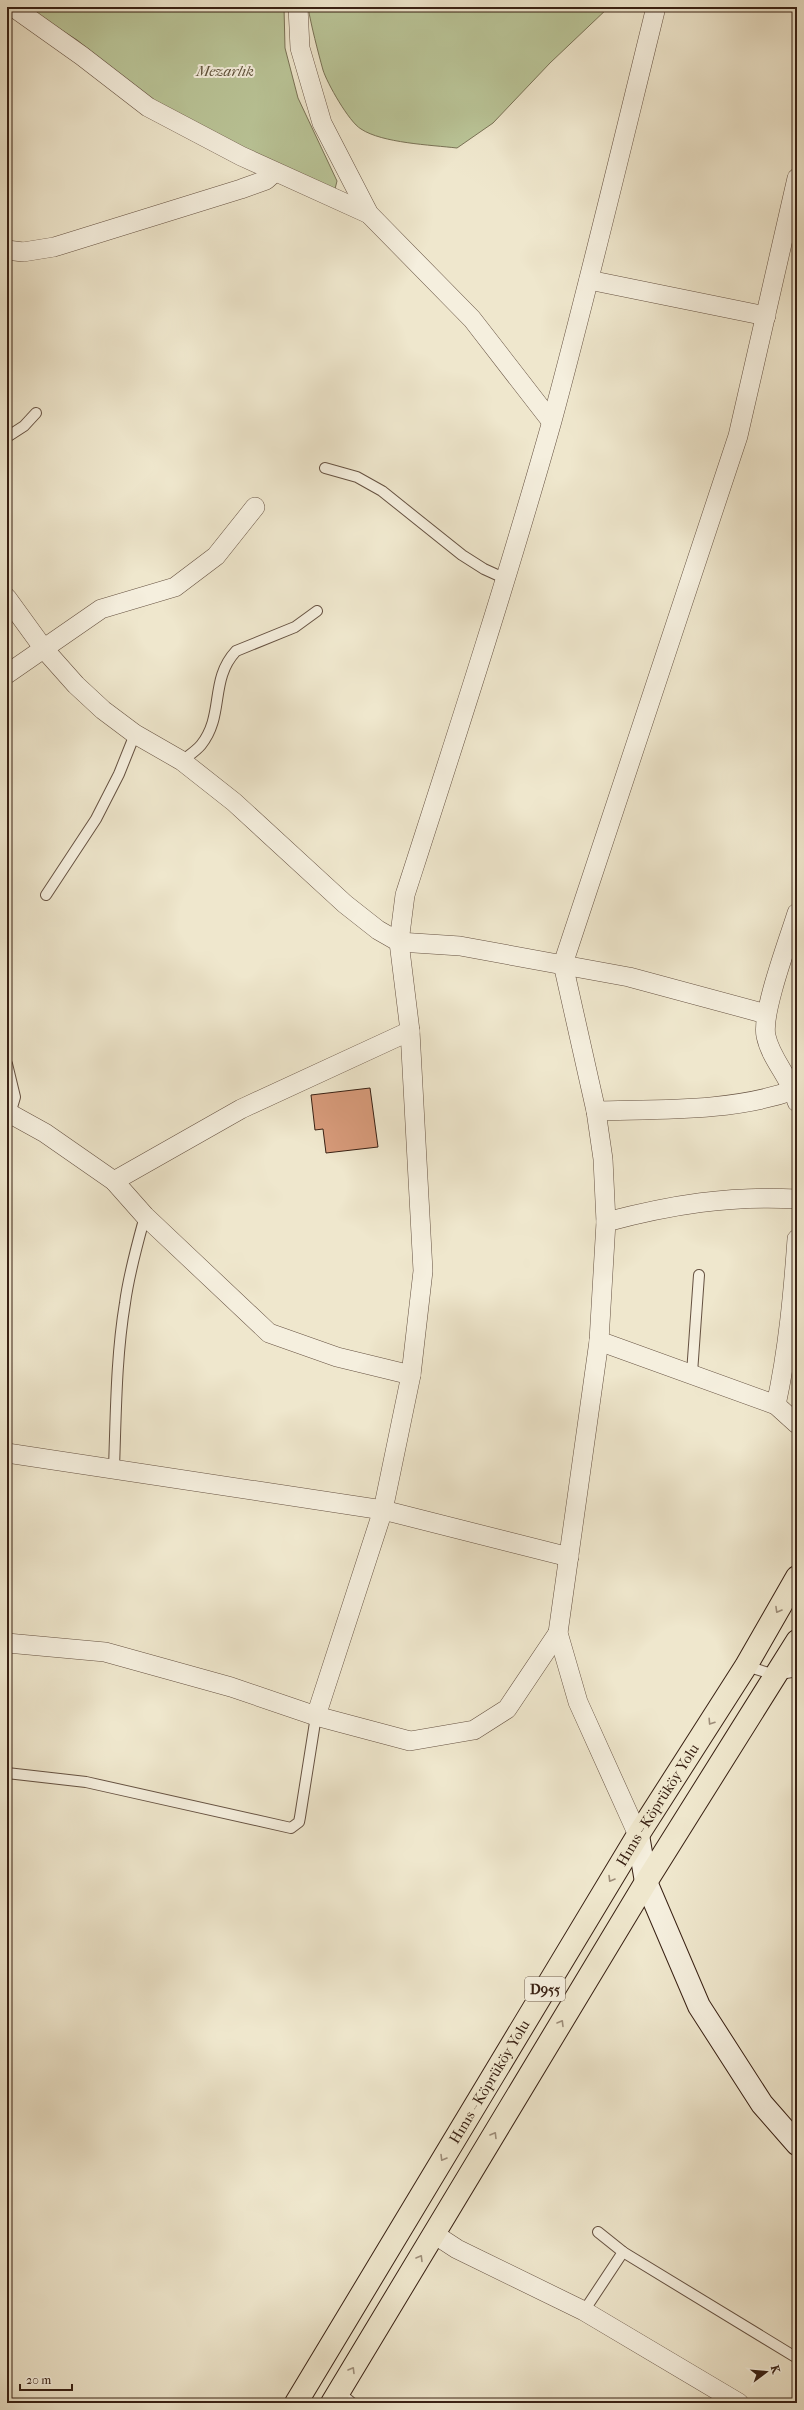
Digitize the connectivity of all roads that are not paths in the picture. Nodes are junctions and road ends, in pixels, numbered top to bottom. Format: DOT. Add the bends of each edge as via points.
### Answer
graph roads {
  1 [pos="13,7"];
  2 [pos="298,7"];
  3 [pos="656,7"];
  4 [pos="275,172"];
  5 [pos="797,178"];
  6 [pos="369,214"];
  7 [pos="7,250"];
  8 [pos="589,280"];
  9 [pos="766,316"];
  10 [pos="36,413"];
  11 [pos="551,421"];
  12 [pos="7,437"];
  13 [pos="325,468"];
  14 [pos="255,508"];
  15 [pos="506,579"];
  16 [pos="7,598"];
  17 [pos="317,611"];
  18 [pos="44,649"];
  19 [pos="7,674"];
  20 [pos="135,734"];
  21 [pos="182,761"];
  22 [pos="46,895"];
  23 [pos="797,913"];
  24 [pos="398,942"];
  25 [pos="563,964"];
  26 [pos="766,1014"];
  27 [pos="410,1031"];
  28 [pos="7,1064"];
  29 [pos="795,1096"];
  30 [pos="596,1111"];
  31 [pos="9,1113"];
  32 [pos="114,1181"];
  33 [pos="797,1199"];
  34 [pos="145,1216"];
  35 [pos="606,1222"];
  36 [pos="797,1239"];
  37 [pos="699,1275"];
  38 [pos="598,1341"];
  39 [pos="692,1373"];
  40 [pos="411,1375"];
  41 [pos="776,1405"];
  42 [pos="797,1424"];
  43 [pos="7,1453"];
  44 [pos="114,1468"];
  45 [pos="383,1510"];
  46 [pos="569,1557"];
  47 [pos="797,1576"];
  48 [pos="558,1633"];
  49 [pos="797,1641"];
  50 [pos="7,1643"];
  51 [pos="746,1666"];
  52 [pos="797,1671"];
  53 [pos="776,1675"];
  54 [pos="316,1716"];
  55 [pos="7,1773"];
  56 [pos="638,1835"];
  57 [pos="646,1882"];
  58 [pos="797,2144"];
  59 [pos="598,2232"];
  60 [pos="434,2234"];
  61 [pos="623,2252"];
  62 [pos="584,2311"];
  63 [pos="797,2358"];
  64 [pos="341,2399"];
  65 [pos="296,2403"];
  66 [pos="739,2403"];
  1 -- 4 [label="street" via="148,107"];
  2 -- 6 [label="street" via="300,48 322,123"];
  3 -- 8 [label="street"];
  4 -- 6 [label="street"];
  4 -- 7 [label="street" via="266,180 241,190 54,247 23,252"];
  5 -- 9 [label="street"];
  6 -- 11 [label="street" via="472,319"];
  8 -- 9 [label="street"];
  8 -- 11 [label="street"];
  9 -- 25 [label="street" via="738,436"];
  10 -- 12 [label="lane" via="24,426"];
  11 -- 15 [label="street"];
  13 -- 15 [label="lane" via="358,477 382,490 462,555"];
  14 -- 18 [label="street" via="216,556 176,588 101,609"];
  15 -- 24 [label="street" via="405,895"];
  16 -- 18 [label="street"];
  17 -- 21 [label="lane" via="295,627 236,651 229,658 220,675 212,726 200,747"];
  18 -- 19 [label="street"];
  18 -- 20 [label="street" via="102,710"];
  20 -- 21 [label="street"];
  20 -- 22 [label="lane" via="119,774 96,819"];
  21 -- 24 [label="street" via="234,802 345,904"];
  23 -- 26 [label="street"];
  24 -- 25 [label="street" via="460,946"];
  24 -- 27 [label="street"];
  25 -- 26 [label="street" via="629,977"];
  25 -- 30 [label="street"];
  26 -- 29 [label="street" via="765,1035 772,1054"];
  27 -- 32 [label="street" via="241,1109"];
  27 -- 40 [label="street" via="423,1271"];
  28 -- 31 [label="lane" via="15,1096"];
  29 -- 30 [label="street" via="775,1096 742,1103"];
  30 -- 35 [label="street" via="603,1159"];
  31 -- 32 [label="street" via="45,1133"];
  32 -- 34 [label="street"];
  33 -- 35 [label="street" via="757,1197 709,1201 652,1210"];
  34 -- 40 [label="street" via="269,1333 337,1357"];
  34 -- 44 [label="lane" via="132,1261 124,1310 119,1353"];
  35 -- 38 [label="street"];
  36 -- 41 [label="street" via="785,1358"];
  37 -- 39 [label="lane"];
  38 -- 39 [label="street"];
  38 -- 46 [label="street"];
  39 -- 41 [label="street"];
  40 -- 45 [label="street"];
  41 -- 42 [label="street"];
  43 -- 44 [label="street"];
  44 -- 45 [label="street"];
  45 -- 46 [label="street"];
  45 -- 54 [label="street"];
  46 -- 48 [label="street"];
  47 -- 51 [label="main road, Hınıs - Köprüköy Yolu / D955, one-way"];
  48 -- 54 [label="street" via="507,1709 474,1730 410,1741"];
  48 -- 56 [label="street" via="578,1702"];
  49 -- 53 [label="main road, Hınıs - Köprüköy Yolu / D955"];
  50 -- 54 [label="street" via="105,1652 231,1687"];
  51 -- 53 [label="lane"];
  51 -- 56 [label="main road, Hınıs - Köprüköy Yolu / D955, one-way"];
  52 -- 53 [label="lane"];
  53 -- 57 [label="main road, Hınıs - Köprüköy Yolu / D955"];
  54 -- 55 [label="lane" via="299,1822 286,1829 86,1782"];
  56 -- 57 [label="street"];
  56 -- 65 [label="main road, Hınıs - Köprüköy Yolu / D955, one-way"];
  57 -- 58 [label="street" via="699,2006 762,2104"];
  60 -- 57 [label="main road, Hınıs - Köprüköy Yolu / D955, one-way"];
  59 -- 61 [label="lane"];
  60 -- 62 [label="street" via="457,2249"];
  64 -- 60 [label="main road, Hınıs - Köprüköy Yolu / D955, one-way"];
  61 -- 62 [label="lane"];
  61 -- 63 [label="lane"];
  62 -- 66 [label="street"];
}
